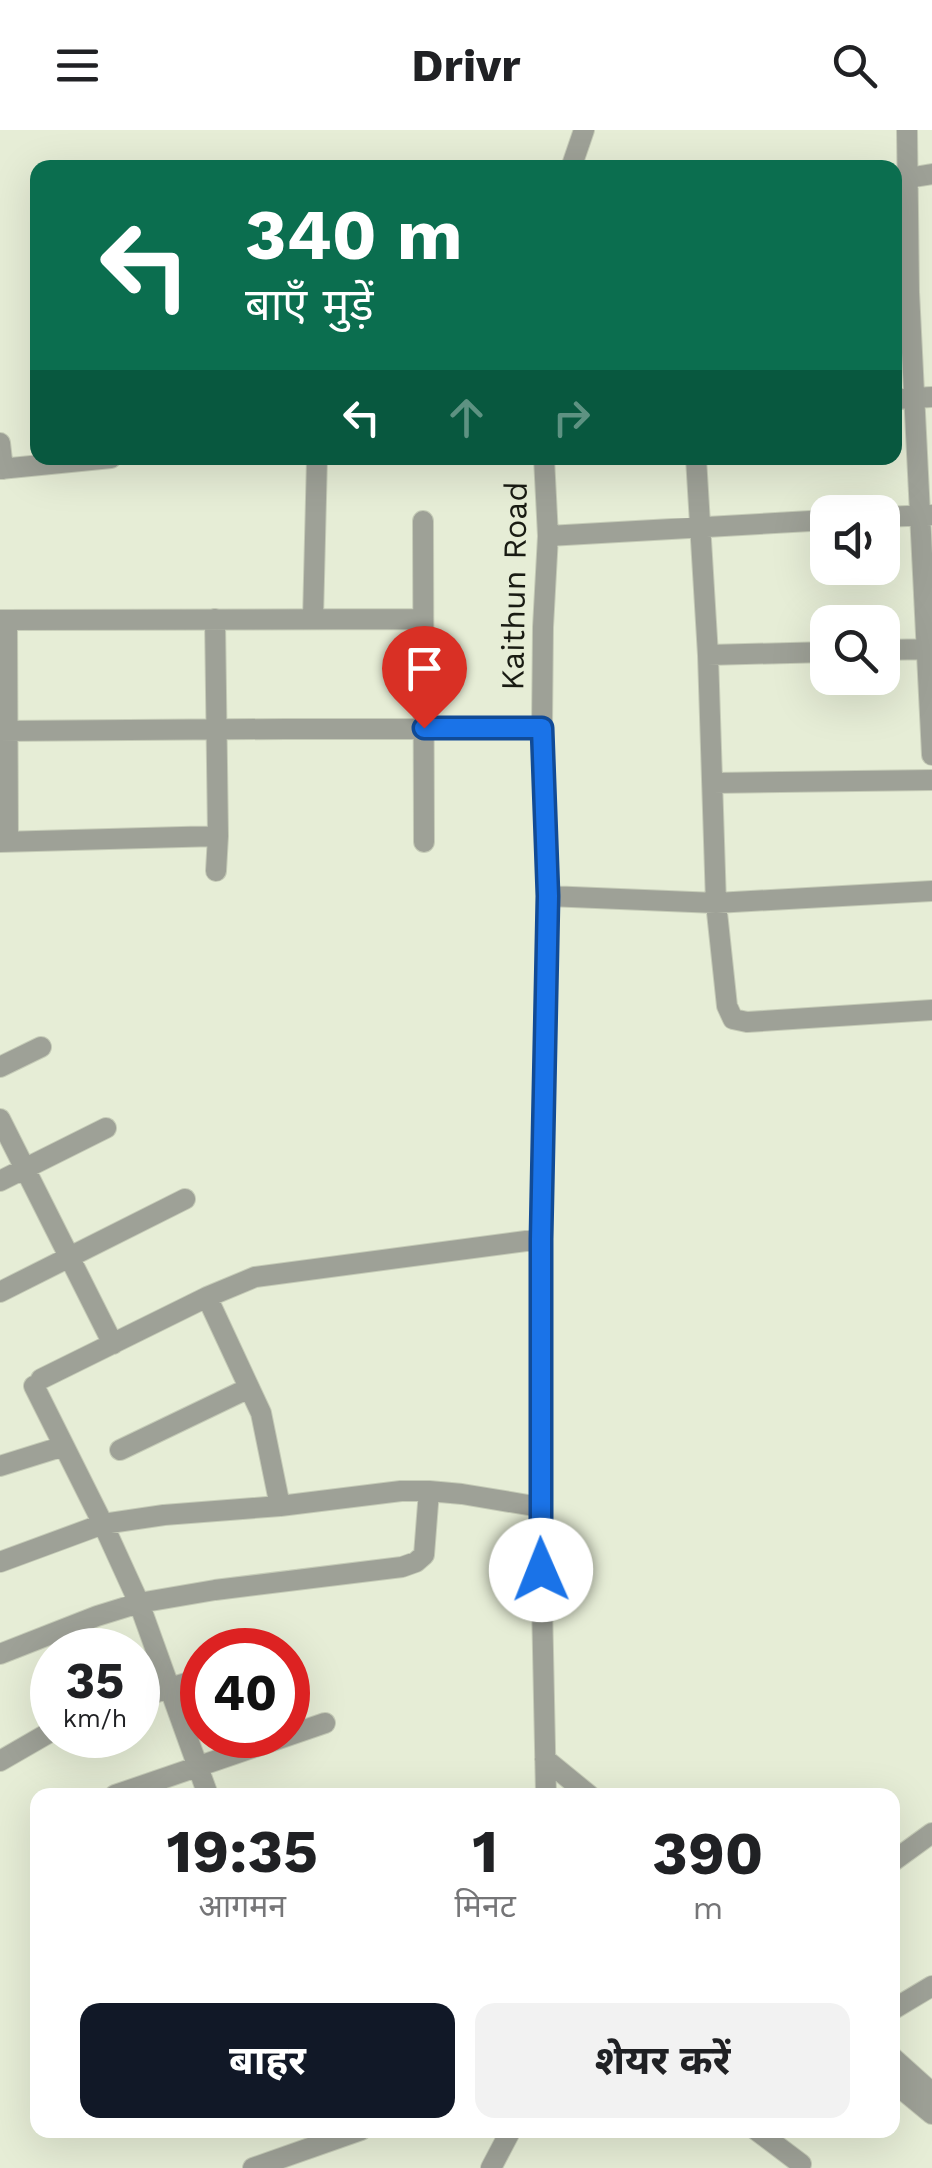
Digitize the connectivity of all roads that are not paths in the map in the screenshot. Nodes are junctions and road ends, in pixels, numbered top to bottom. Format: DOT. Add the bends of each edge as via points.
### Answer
graph roads {
  1 [pos="584,130"];
  2 [pos="907,130"];
  3 [pos="574,160"];
  4 [pos="932,174"];
  5 [pos="908,178"];
  6 [pos="902,292"];
  7 [pos="914,398"];
  8 [pos="0,443"];
  9 [pos="38,465"];
  10 [pos="317,465"];
  11 [pos="544,465"];
  12 [pos="697,465"];
  13 [pos="2,469"];
  14 [pos="927,515"];
  15 [pos="900,516"];
  16 [pos="810,521"];
  17 [pos="422,522"];
  18 [pos="702,528"];
  19 [pos="548,536"];
  20 [pos="215,619"];
  21 [pos="314,619"];
  22 [pos="4,620"];
  23 [pos="422,620"];
  24 [pos="929,649"];
  25 [pos="900,650"];
  26 [pos="810,652"];
  27 [pos="708,655"];
  28 [pos="424,728"];
  29 [pos="542,728"];
  30 [pos="217,729"];
  31 [pos="5,731"];
  32 [pos="932,754"];
  33 [pos="932,780"];
  34 [pos="713,783"];
  35 [pos="218,836"];
  36 [pos="4,842"];
  37 [pos="424,842"];
  38 [pos="216,871"];
  39 [pos="932,891"];
  40 [pos="548,896"];
  41 [pos="716,903"];
  42 [pos="932,1010"];
  43 [pos="41,1047"];
  44 [pos="0,1068"];
  45 [pos="0,1118"];
  46 [pos="106,1128"];
  47 [pos="25,1169"];
  48 [pos="0,1181"];
  49 [pos="184,1199"];
  50 [pos="541,1239"];
  51 [pos="70,1258"];
  52 [pos="0,1292"];
  53 [pos="208,1297"];
  54 [pos="113,1344"];
  55 [pos="249,1388"];
  56 [pos="64,1446"];
  57 [pos="120,1450"];
  58 [pos="0,1466"];
  59 [pos="429,1490"];
  60 [pos="280,1506"];
  61 [pos="540,1507"];
  62 [pos="103,1524"];
  63 [pos="0,1562"];
  64 [pos="138,1603"];
  65 [pos="0,1654"];
  66 [pos="180,1685"];
  67 [pos="170,1688"];
  68 [pos="160,1691"];
  69 [pos="325,1723"];
  70 [pos="30,1744"];
  71 [pos="545,1758"];
  72 [pos="0,1761"];
  73 [pos="198,1767"];
  74 [pos="136,1788"];
  75 [pos="206,1788"];
  76 [pos="550,1788"];
  77 [pos="581,1788"];
  78 [pos="932,1832"];
  79 [pos="900,1856"];
  80 [pos="932,1986"];
  81 [pos="900,2005"];
  82 [pos="900,2063"];
  83 [pos="900,2088"];
  84 [pos="932,2093"];
  85 [pos="932,2114"];
  86 [pos="319,2138"];
  87 [pos="507,2138"];
  88 [pos="767,2138"];
  89 [pos="801,2164"];
  90 [pos="253,2168"];
  91 [pos="491,2168"];
  1 -- 3 [label="street"];
  2 -- 5 [label="street"];
  4 -- 5 [label="street"];
  5 -- 6 [label="street"];
  6 -- 7 [label="street"];
  7 -- 14 [label="street"];
  8 -- 13 [label="street"];
  9 -- 13 [label="street"];
  10 -- 21 [label="street"];
  11 -- 19 [label="street, Kaithun Road"];
  12 -- 18 [label="street"];
  14 -- 15 [label="street"];
  14 -- 24 [label="street"];
  16 -- 18 [label="street"];
  17 -- 23 [label="street"];
  18 -- 19 [label="street"];
  18 -- 27 [label="street"];
  19 -- 29 [label="street, Kaithun Road"];
  20 -- 21 [label="street"];
  20 -- 22 [label="street"];
  20 -- 30 [label="street"];
  21 -- 23 [label="street"];
  22 -- 31 [label="street"];
  23 -- 28 [label="street"];
  24 -- 25 [label="street"];
  24 -- 32 [label="street"];
  26 -- 27 [label="street"];
  27 -- 34 [label="street"];
  28 -- 29 [label="street"];
  28 -- 30 [label="street"];
  28 -- 37 [label="street"];
  29 -- 40 [label="street, Kaithun Road"];
  30 -- 31 [label="street"];
  30 -- 35 [label="street"];
  31 -- 36 [label="street"];
  33 -- 34 [label="street"];
  34 -- 41 [label="street"];
  35 -- 36 [label="street"];
  35 -- 38 [label="street"];
  39 -- 41 [label="street"];
  40 -- 41 [label="street"];
  40 -- 50 [label="street, Kaithun Road"];
  41 -- 42 [label="street" via="734,1019"];
  43 -- 44 [label="street"];
  45 -- 47 [label="street"];
  46 -- 47 [label="street"];
  47 -- 48 [label="street"];
  47 -- 51 [label="street"];
  49 -- 51 [label="street"];
  50 -- 53 [label="street" via="255,1277"];
  50 -- 61 [label="street, Kaithun Road"];
  51 -- 52 [label="street"];
  51 -- 54 [label="street"];
  53 -- 54 [label="street"];
  53 -- 55 [label="street"];
  54 -- 56 [label="street" via="38,1383"];
  55 -- 57 [label="street"];
  55 -- 60 [label="street" via="261,1413"];
  56 -- 58 [label="street"];
  56 -- 62 [label="street"];
  59 -- 60 [label="street"];
  59 -- 61 [label="street"];
  59 -- 64 [label="street" via="424,1554 416,1562"];
  60 -- 62 [label="street"];
  61 -- 71 [label="street, Kaithun Road"];
  62 -- 63 [label="street"];
  62 -- 64 [label="street"];
  64 -- 65 [label="street"];
  64 -- 67 [label="street"];
  66 -- 67 [label="street"];
  67 -- 68 [label="street"];
  67 -- 73 [label="street"];
  69 -- 73 [label="street"];
  70 -- 72 [label="street"];
  71 -- 76 [label="street, Kaithun Road"];
  71 -- 77 [label="street"];
  73 -- 74 [label="street"];
  73 -- 75 [label="street"];
  78 -- 79 [label="street"];
  80 -- 81 [label="street"];
  82 -- 84 [label="street"];
  83 -- 85 [label="street"];
  86 -- 90 [label="street"];
  87 -- 91 [label="street"];
  88 -- 89 [label="street"];
}
